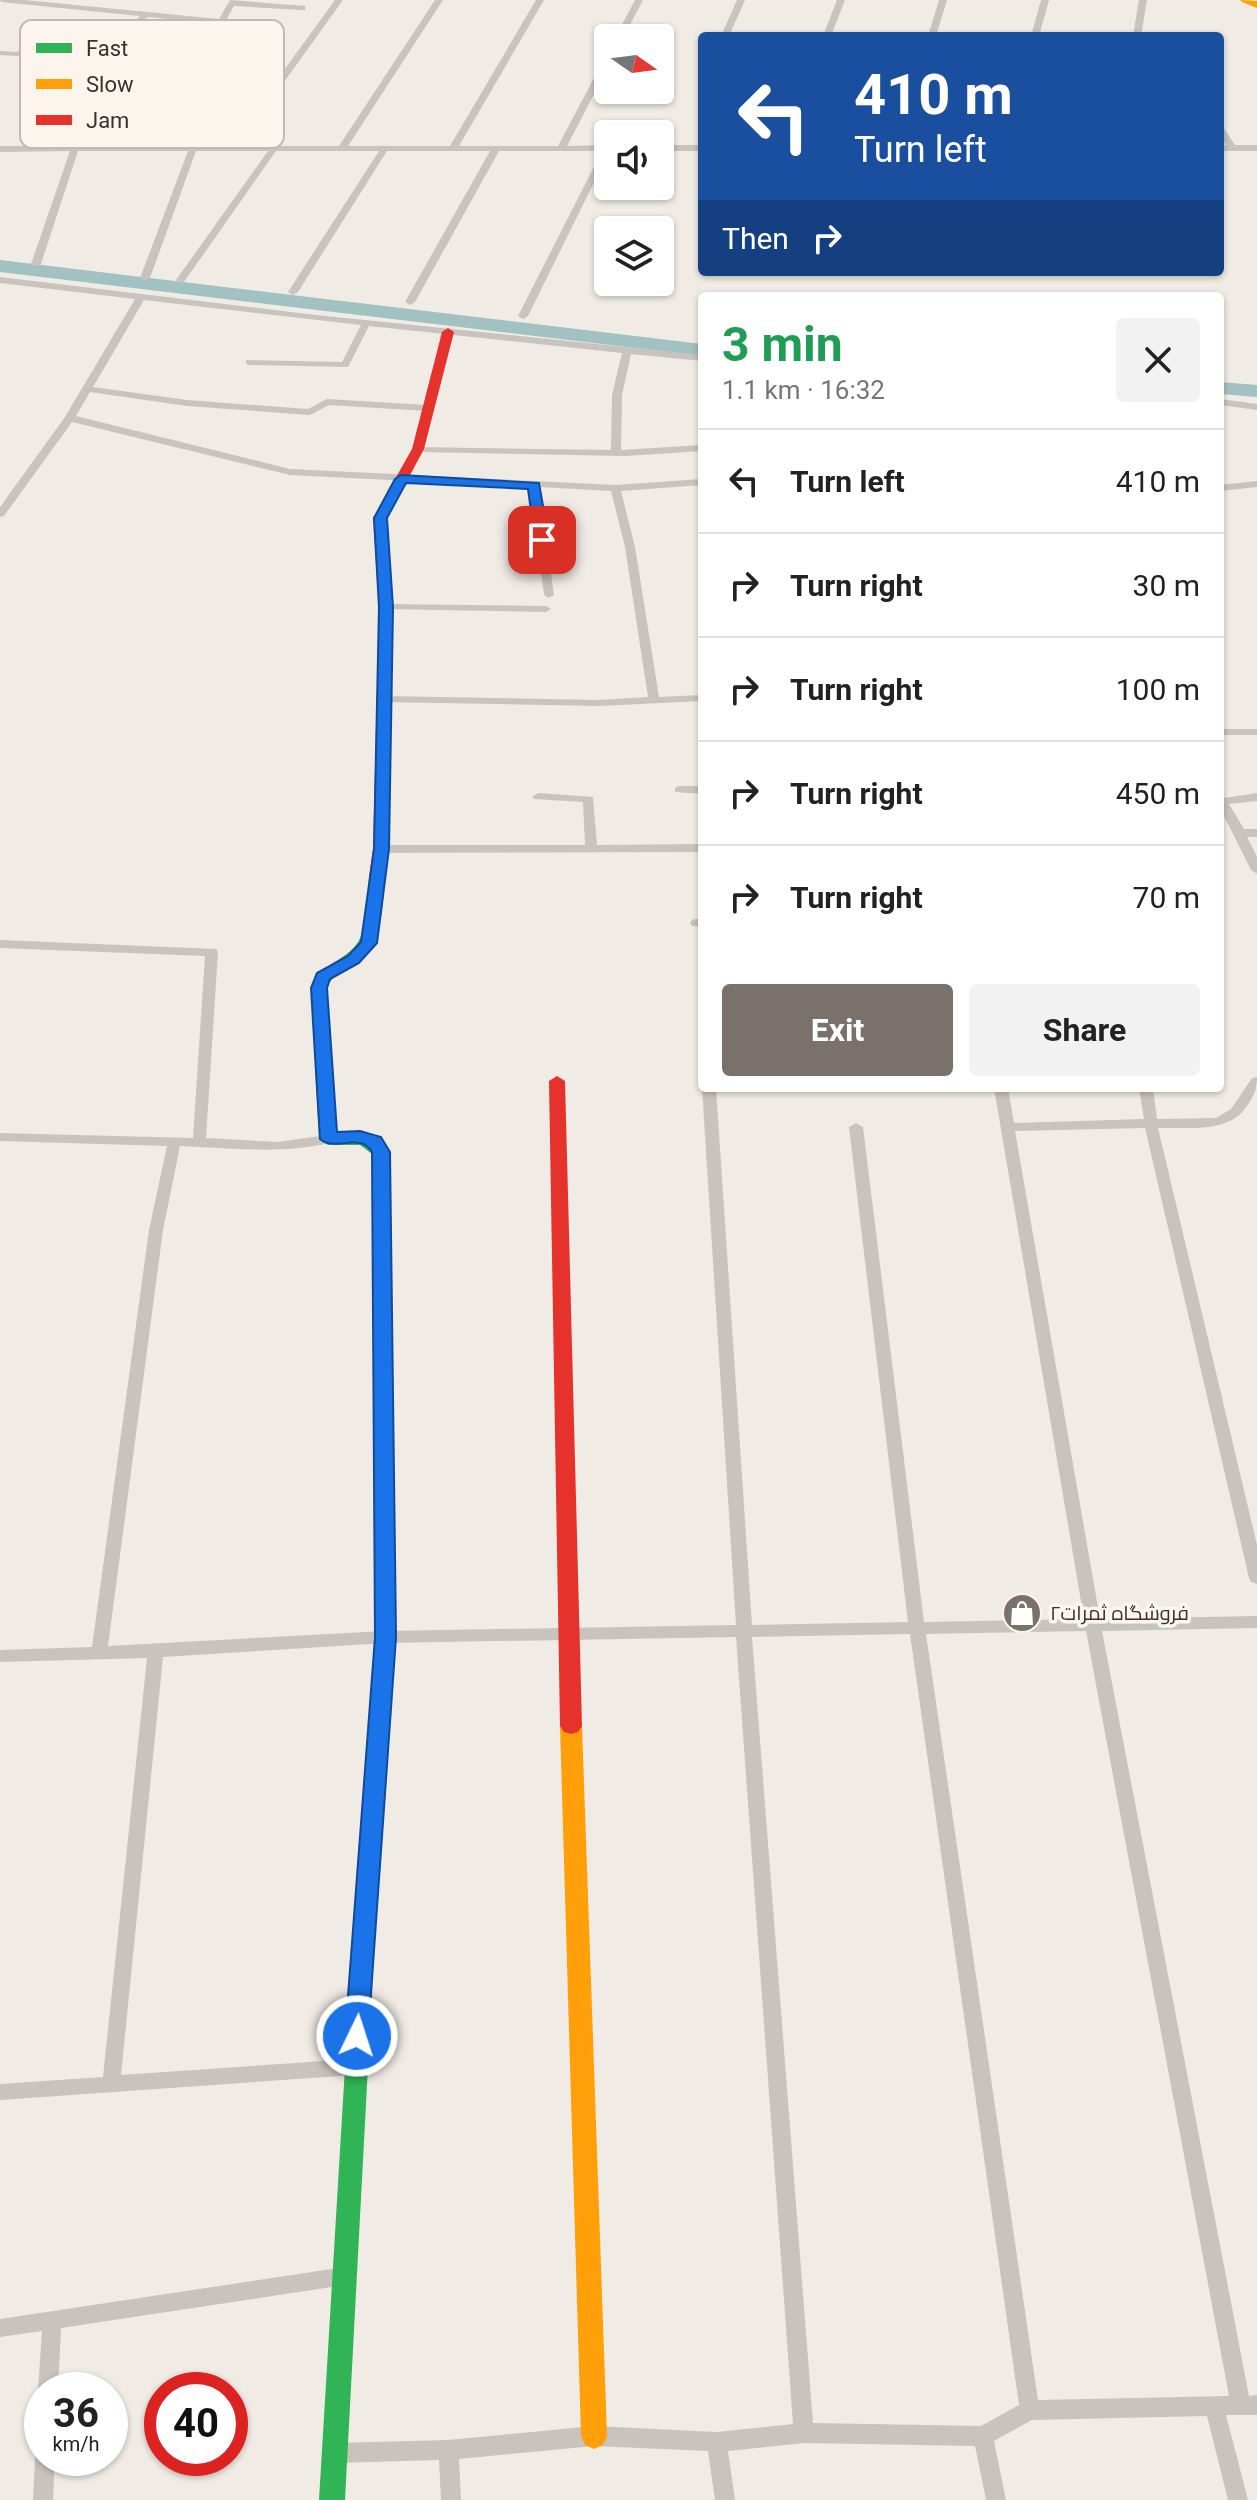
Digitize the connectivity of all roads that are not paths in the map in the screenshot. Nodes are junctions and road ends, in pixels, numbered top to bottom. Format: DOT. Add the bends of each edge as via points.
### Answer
graph roads {
  1 [pos="1,0"];
  2 [pos="339,0"];
  3 [pos="439,0"];
  4 [pos="540,0"];
  5 [pos="639,0"];
  6 [pos="741,0"];
  7 [pos="841,0"];
  8 [pos="943,0"];
  9 [pos="1045,0"];
  10 [pos="1143,0"];
  11 [pos="1245,0"];
  12 [pos="233,2"];
  13 [pos="1257,5"];
  14 [pos="302,8"];
  15 [pos="146,15"];
  16 [pos="141,20"];
  17 [pos="200,20"];
  18 [pos="222,20"];
  19 [pos="626,24"];
  20 [pos="727,32"];
  21 [pos="829,32"];
  22 [pos="933,32"];
  23 [pos="1036,32"];
  24 [pos="1138,32"];
  25 [pos="0,54"];
  26 [pos="19,54"];
  27 [pos="284,76"];
  28 [pos="594,86"];
  29 [pos="1224,135"];
  30 [pos="77,148"];
  31 [pos="193,148"];
  32 [pos="232,148"];
  33 [pos="274,148"];
  34 [pos="342,148"];
  35 [pos="385,148"];
  36 [pos="453,148"];
  37 [pos="496,148"];
  38 [pos="561,148"];
  39 [pos="594,148"];
  40 [pos="674,148"];
  41 [pos="698,148"];
  42 [pos="1224,148"];
  43 [pos="1232,148"];
  44 [pos="1257,148"];
  45 [pos="0,149"];
  46 [pos="594,176"];
  47 [pos="36,264"];
  48 [pos="145,278"];
  49 [pos="0,280"];
  50 [pos="181,280"];
  51 [pos="293,292"];
  52 [pos="141,297"];
  53 [pos="410,302"];
  54 [pos="523,316"];
  55 [pos="366,324"];
  56 [pos="448,332"];
  57 [pos="627,352"];
  58 [pos="698,358"];
  59 [pos="249,362"];
  60 [pos="87,389"];
  61 [pos="1224,403"];
  62 [pos="1257,407"];
  63 [pos="426,408"];
  64 [pos="70,418"];
  65 [pos="698,448"];
  66 [pos="418,449"];
  67 [pos="616,453"];
  68 [pos="401,479"];
  69 [pos="698,482"];
  70 [pos="1257,484"];
  71 [pos="534,485"];
  72 [pos="615,488"];
  73 [pos="1224,488"];
  74 [pos="0,514"];
  75 [pos="549,595"];
  76 [pos="386,607"];
  77 [pos="546,609"];
  78 [pos="698,698"];
  79 [pos="383,699"];
  80 [pos="654,700"];
  81 [pos="1224,732"];
  82 [pos="1257,732"];
  83 [pos="679,790"];
  84 [pos="698,790"];
  85 [pos="538,797"];
  86 [pos="1257,797"];
  87 [pos="1224,800"];
  88 [pos="1224,805"];
  89 [pos="1224,826"];
  90 [pos="1237,828"];
  91 [pos="1257,833"];
  92 [pos="698,848"];
  93 [pos="381,849"];
  94 [pos="591,849"];
  95 [pos="1257,870"];
  96 [pos="0,944"];
  97 [pos="557,1081"];
  98 [pos="1257,1081"];
  99 [pos="709,1092"];
  100 [pos="1002,1092"];
  101 [pos="1147,1092"];
  102 [pos="1152,1124"];
  103 [pos="856,1127"];
  104 [pos="1008,1127"];
  105 [pos="0,1137"];
  106 [pos="328,1139"];
  107 [pos="174,1142"];
  108 [pos="199,1142"];
  109 [pos="1257,1578"];
  110 [pos="1257,1622"];
  111 [pos="1093,1625"];
  112 [pos="917,1628"];
  113 [pos="744,1631"];
  114 [pos="568,1634"];
  115 [pos="385,1637"];
  116 [pos="99,1651"];
  117 [pos="156,1651"];
  118 [pos="0,1656"];
  119 [pos="354,2067"];
  120 [pos="111,2083"];
  121 [pos="0,2092"];
  122 [pos="345,2276"];
  123 [pos="52,2320"];
  124 [pos="0,2328"];
  125 [pos="49,2372"];
  126 [pos="1249,2405"];
  127 [pos="1214,2406"];
  128 [pos="1030,2410"];
  129 [pos="804,2433"];
  130 [pos="594,2436"];
  131 [pos="983,2436"];
  132 [pos="717,2442"];
  133 [pos="448,2450"];
  134 [pos="336,2453"];
  135 [pos="44,2476"];
  136 [pos="43,2500"];
  137 [pos="332,2500"];
  138 [pos="451,2500"];
  139 [pos="725,2500"];
  140 [pos="996,2500"];
  141 [pos="1238,2500"];
  1 -- 15 [label="street"];
  2 -- 27 [label="street"];
  3 -- 34 [label="street"];
  4 -- 36 [label="street"];
  5 -- 19 [label="street"];
  6 -- 20 [label="street"];
  7 -- 21 [label="street"];
  8 -- 22 [label="street"];
  9 -- 23 [label="street"];
  10 -- 24 [label="street"];
  11 -- 13 [label="main road"];
  12 -- 14 [label="street"];
  12 -- 18 [label="street"];
  15 -- 16 [label="street"];
  15 -- 17 [label="street"];
  25 -- 26 [label="street"];
  28 -- 38 [label="street"];
  29 -- 43 [label="street"];
  30 -- 31 [label="street"];
  30 -- 45 [label="street"];
  30 -- 47 [label="street"];
  31 -- 32 [label="street"];
  31 -- 48 [label="street"];
  32 -- 33 [label="street"];
  33 -- 34 [label="street"];
  33 -- 50 [label="street"];
  34 -- 35 [label="street"];
  35 -- 36 [label="street"];
  35 -- 51 [label="street"];
  36 -- 37 [label="street"];
  37 -- 38 [label="street"];
  37 -- 53 [label="street"];
  38 -- 39 [label="street"];
  40 -- 41 [label="street"];
  42 -- 43 [label="street"];
  43 -- 44 [label="street"];
  46 -- 54 [label="street"];
  49 -- 52 [label="street"];
  52 -- 55 [label="street"];
  52 -- 60 [label="street"];
  55 -- 56 [label="street"];
  55 -- 59 [label="street" via="345,365"];
  56 -- 57 [label="street"];
  56 -- 63 [label="main road"];
  57 -- 58 [label="street"];
  57 -- 67 [label="street" via="617,395"];
  60 -- 63 [label="street" via="310,412 327,402"];
  60 -- 64 [label="street"];
  61 -- 62 [label="street"];
  63 -- 66 [label="main road"];
  64 -- 68 [label="street" via="290,472"];
  64 -- 74 [label="street"];
  65 -- 67 [label="street"];
  66 -- 67 [label="street"];
  66 -- 68 [label="main road"];
  68 -- 71 [label="street"];
  68 -- 76 [label="main road" via="380,518"];
  69 -- 72 [label="street"];
  70 -- 73 [label="street"];
  71 -- 72 [label="street"];
  71 -- 75 [label="street"];
  72 -- 80 [label="street" via="630,547"];
  76 -- 77 [label="street"];
  76 -- 79 [label="main road"];
  78 -- 80 [label="street"];
  79 -- 80 [label="street"];
  79 -- 93 [label="main road"];
  81 -- 82 [label="street"];
  83 -- 84 [label="street"];
  85 -- 94 [label="street" via="589,799"];
  86 -- 87 [label="street"];
  88 -- 90 [label="street"];
  89 -- 90 [label="street"];
  90 -- 91 [label="street"];
  90 -- 95 [label="street"];
  92 -- 94 [label="street"];
  93 -- 94 [label="street"];
  93 -- 106 [label="main road" via="369,943 354,959 323,976 319,988"];
  96 -- 108 [label="street" via="212,952"];
  97 -- 114 [label="main road"];
  98 -- 102 [label="street" via="1228,1119"];
  99 -- 113 [label="street"];
  100 -- 104 [label="street"];
  101 -- 102 [label="street"];
  102 -- 104 [label="street"];
  102 -- 109 [label="street"];
  103 -- 112 [label="street"];
  104 -- 111 [label="street"];
  105 -- 107 [label="street"];
  106 -- 108 [label="street" via="296,1147"];
  106 -- 115 [label="main road" via="360,1136 375,1141 381,1152"];
  107 -- 108 [label="street"];
  107 -- 116 [label="street" via="156,1230"];
  110 -- 111 [label="street"];
  111 -- 112 [label="street"];
  111 -- 126 [label="street"];
  112 -- 113 [label="street"];
  112 -- 128 [label="street"];
  113 -- 114 [label="street"];
  113 -- 129 [label="street"];
  114 -- 115 [label="street"];
  114 -- 130 [label="main road"];
  115 -- 117 [label="street"];
  115 -- 119 [label="main road"];
  116 -- 117 [label="street"];
  116 -- 118 [label="street"];
  117 -- 120 [label="street"];
  119 -- 120 [label="street"];
  119 -- 122 [label="main road"];
  120 -- 121 [label="street"];
  122 -- 123 [label="street"];
  122 -- 134 [label="main road"];
  123 -- 124 [label="street"];
  123 -- 125 [label="street"];
  126 -- 127 [label="street"];
  127 -- 128 [label="street"];
  127 -- 141 [label="street"];
  128 -- 131 [label="street"];
  129 -- 131 [label="street"];
  129 -- 132 [label="street"];
  130 -- 132 [label="street"];
  130 -- 133 [label="street"];
  131 -- 140 [label="street"];
  132 -- 139 [label="street"];
  133 -- 134 [label="street"];
  133 -- 138 [label="street"];
  134 -- 137 [label="main road"];
  135 -- 136 [label="street"];
}
